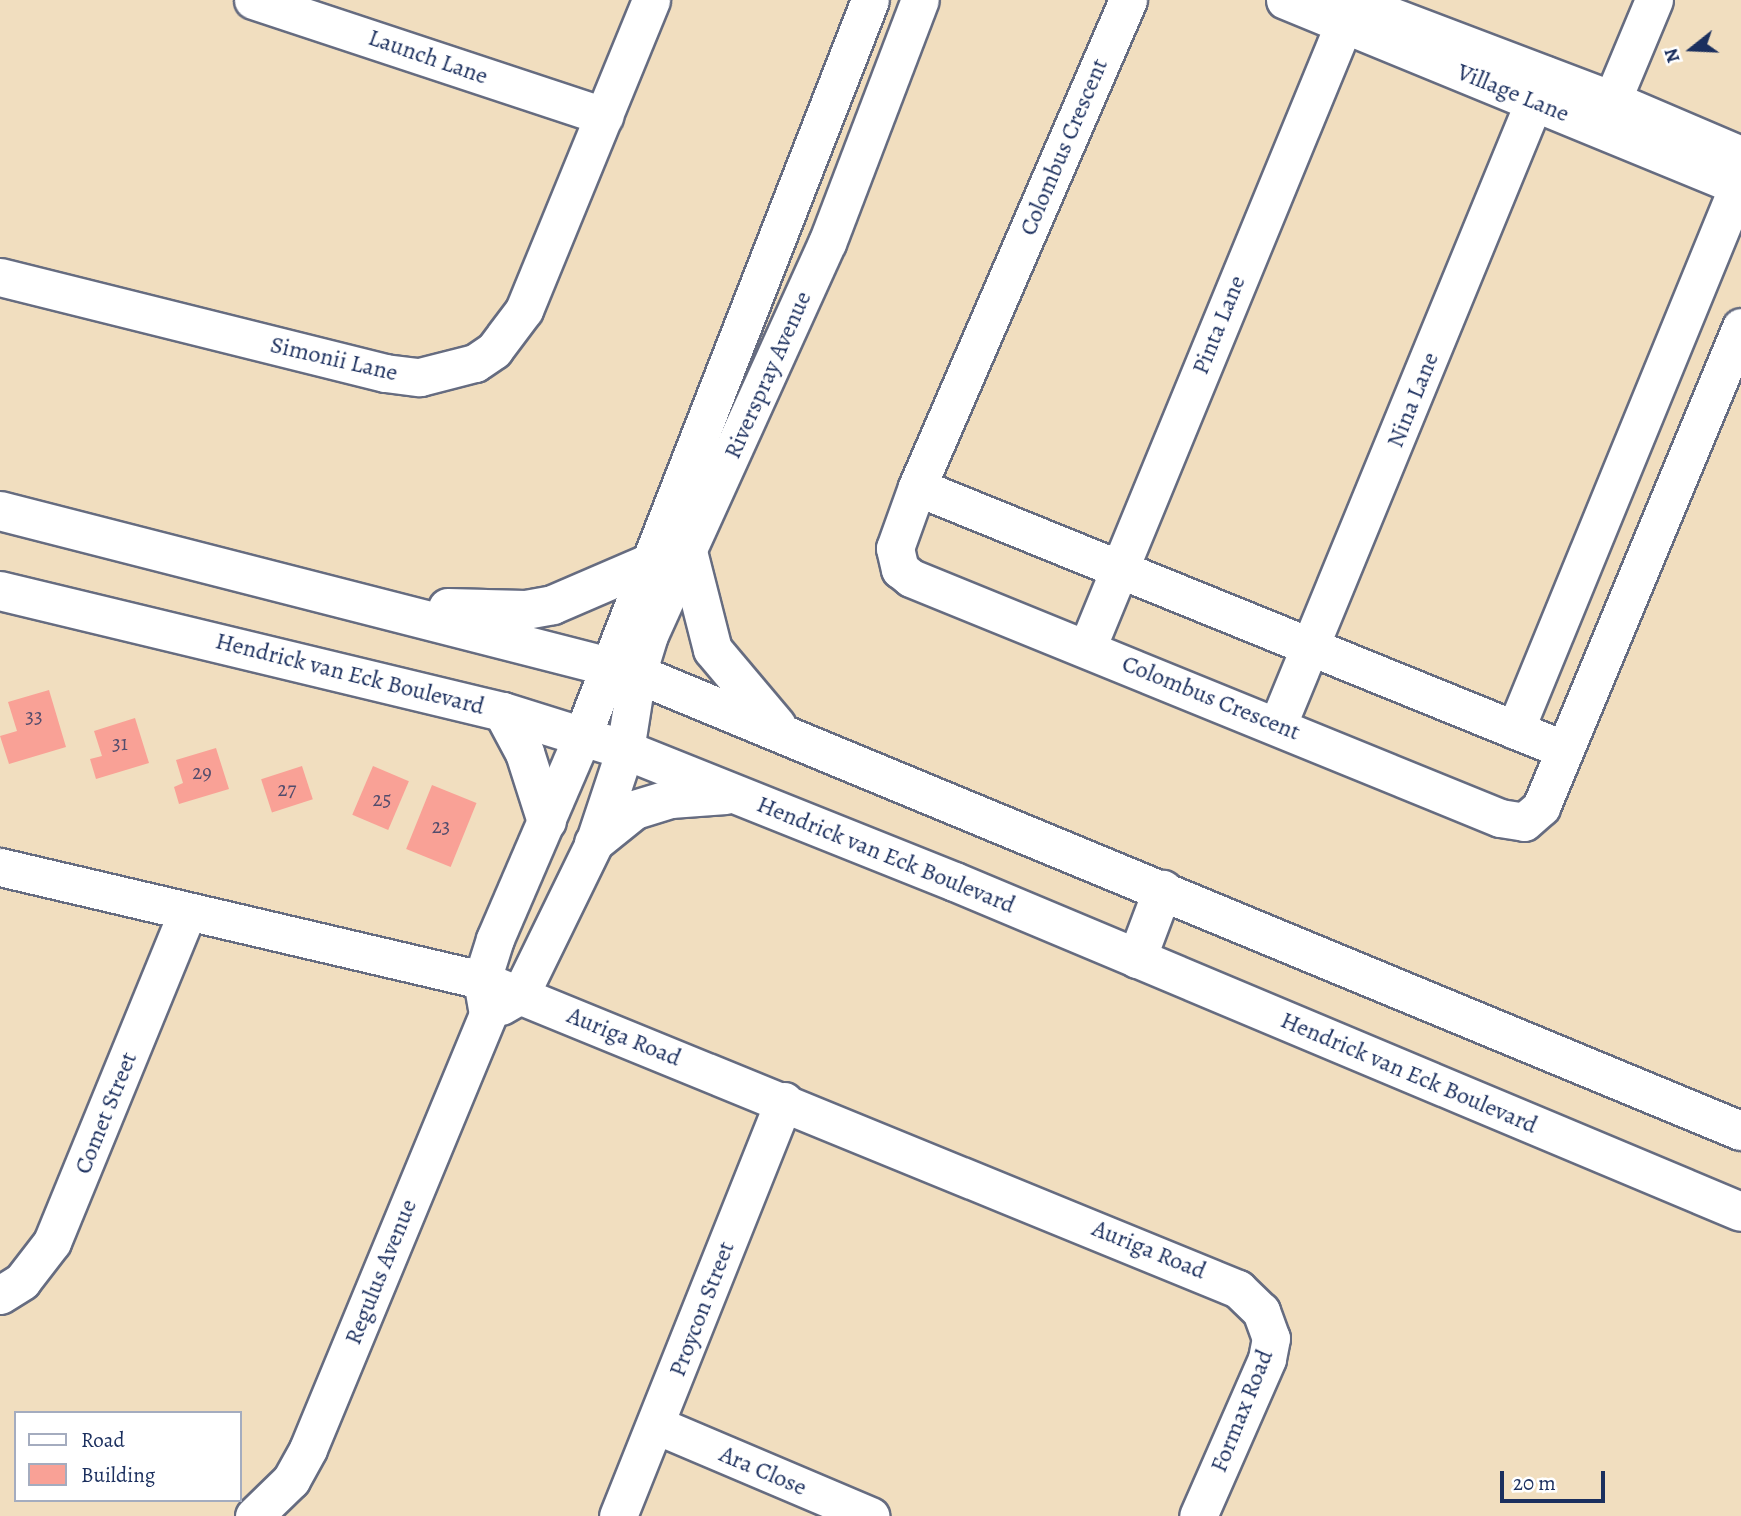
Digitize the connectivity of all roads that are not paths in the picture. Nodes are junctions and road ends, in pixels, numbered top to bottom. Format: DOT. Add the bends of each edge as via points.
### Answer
graph roads {
  1 [pos="253,0"];
  2 [pos="651,0"];
  3 [pos="870,0"];
  4 [pos="920,0"];
  5 [pos="1128,0"];
  6 [pos="1285,0"];
  7 [pos="1654,0"];
  8 [pos="1349,9"];
  9 [pos="1419,25"];
  10 [pos="1540,88"];
  11 [pos="1606,114"];
  12 [pos="604,116"];
  13 [pos="810,160"];
  14 [pos="854,174"];
  15 [pos="1740,177"];
  16 [pos="0,277"];
  17 [pos="762,282"];
  18 [pos="802,300"];
  19 [pos="1741,327"];
  20 [pos="917,487"];
  21 [pos="695,491"];
  22 [pos="0,511"];
  23 [pos="688,552"];
  24 [pos="646,565"];
  25 [pos="1119,568"];
  26 [pos="0,591"];
  27 [pos="365,604"];
  28 [pos="1312,646"];
  29 [pos="1087,648"];
  30 [pos="623,669"];
  31 [pos="503,712"];
  32 [pos="1278,724"];
  33 [pos="1515,730"];
  34 [pos="785,735"];
  35 [pos="581,739"];
  36 [pos="625,750"];
  37 [pos="1565,750"];
  38 [pos="735,795"];
  39 [pos="547,822"];
  40 [pos="594,843"];
  41 [pos="0,867"];
  42 [pos="1163,890"];
  43 [pos="187,913"];
  44 [pos="1137,959"];
  45 [pos="520,995"];
  46 [pos="485,997"];
  47 [pos="783,1101"];
  48 [pos="1741,1132"];
  49 [pos="1741,1212"];
  50 [pos="1223,1281"];
  51 [pos="0,1295"];
  52 [pos="656,1425"];
  53 [pos="254,1516"];
  54 [pos="618,1516"];
  55 [pos="870,1516"];
  56 [pos="1198,1516"];
  1 -- 12 [label="street, Launch Lane"];
  2 -- 12 [label="street, Simonii Lane"];
  3 -- 13 [label="street, Riverspray Avenue"];
  4 -- 14 [label="street, Riverspray Avenue"];
  5 -- 20 [label="street, Colombus Crescent"];
  6 -- 8 [label="street, Village Lane"];
  7 -- 11 [label="street"];
  8 -- 9 [label="street, Village Lane"];
  8 -- 25 [label="street, Pinta Lane"];
  9 -- 10 [label="street, Village Lane"];
  10 -- 11 [label="street, Village Lane"];
  10 -- 28 [label="street, Nina Lane"];
  11 -- 15 [label="street, Village Lane"];
  12 -- 16 [label="street, Simonii Lane" via="524,310 494,350 452,372 420,377 385,373"];
  13 -- 14 [label="street"];
  13 -- 17 [label="street, Riverspray Avenue"];
  14 -- 18 [label="street, Riverspray Avenue"];
  15 -- 33 [label="street"];
  17 -- 18 [label="street"];
  17 -- 21 [label="street, Riverspray Avenue"];
  18 -- 21 [label="street, Riverspray Avenue"];
  19 -- 37 [label="street, Colombus Crescent"];
  20 -- 25 [label="street"];
  20 -- 29 [label="street, Colombus Crescent" via="895,548 901,569 911,578"];
  21 -- 23 [label="street, Riverspray Avenue"];
  21 -- 24 [label="street, Riverspray Avenue"];
  22 -- 27 [label="main road"];
  23 -- 30 [label="street, Riverspray Avenue" via="649,635"];
  23 -- 34 [label="main road" via="713,650"];
  24 -- 27 [label="main road" via="585,596 526,610"];
  24 -- 30 [label="street, Riverspray Avenue"];
  25 -- 28 [label="street"];
  25 -- 29 [label="street, Pinta Lane"];
  26 -- 31 [label="main road, Hendrick van Eck Boulevard"];
  27 -- 30 [label="main road"];
  28 -- 32 [label="street, Nina Lane"];
  28 -- 33 [label="street"];
  29 -- 32 [label="street, Colombus Crescent"];
  30 -- 34 [label="main road"];
  30 -- 35 [label="street, Riverspray Avenue"];
  30 -- 36 [label="street, Riverspray Avenue"];
  31 -- 35 [label="main road, Hendrick van Eck Boulevard"];
  31 -- 39 [label="main road" via="525,753"];
  32 -- 37 [label="street, Colombus Crescent" via="1513,822 1534,817"];
  33 -- 37 [label="street"];
  34 -- 42 [label="main road"];
  35 -- 36 [label="main road, Hendrick van Eck Boulevard"];
  35 -- 39 [label="street, Regulus Avenue"];
  36 -- 38 [label="main road, Hendrick van Eck Boulevard"];
  36 -- 40 [label="street"];
  38 -- 40 [label="main road" via="651,804 624,816"];
  38 -- 44 [label="main road, Hendrick van Eck Boulevard"];
  39 -- 46 [label="street, Regulus Avenue"];
  40 -- 45 [label="street"];
  41 -- 43 [label="street, Auriga Road"];
  42 -- 44 [label="main road"];
  42 -- 48 [label="main road"];
  43 -- 46 [label="street, Auriga Road" via="412,960"];
  43 -- 51 [label="street, Comet Street" via="58,1231 22,1281"];
  44 -- 49 [label="main road, Hendrick van Eck Boulevard"];
  45 -- 46 [label="street, Auriga Road"];
  45 -- 47 [label="street, Auriga Road"];
  46 -- 53 [label="street, Regulus Avenue" via="308,1449 292,1480"];
  47 -- 50 [label="street, Auriga Road"];
  47 -- 52 [label="street, Proycon Street"];
  50 -- 56 [label="street, Formax Road" via="1254,1302 1271,1338 1267,1359"];
  52 -- 54 [label="street, Proycon Street"];
  52 -- 55 [label="street, Ara Close"];
}
